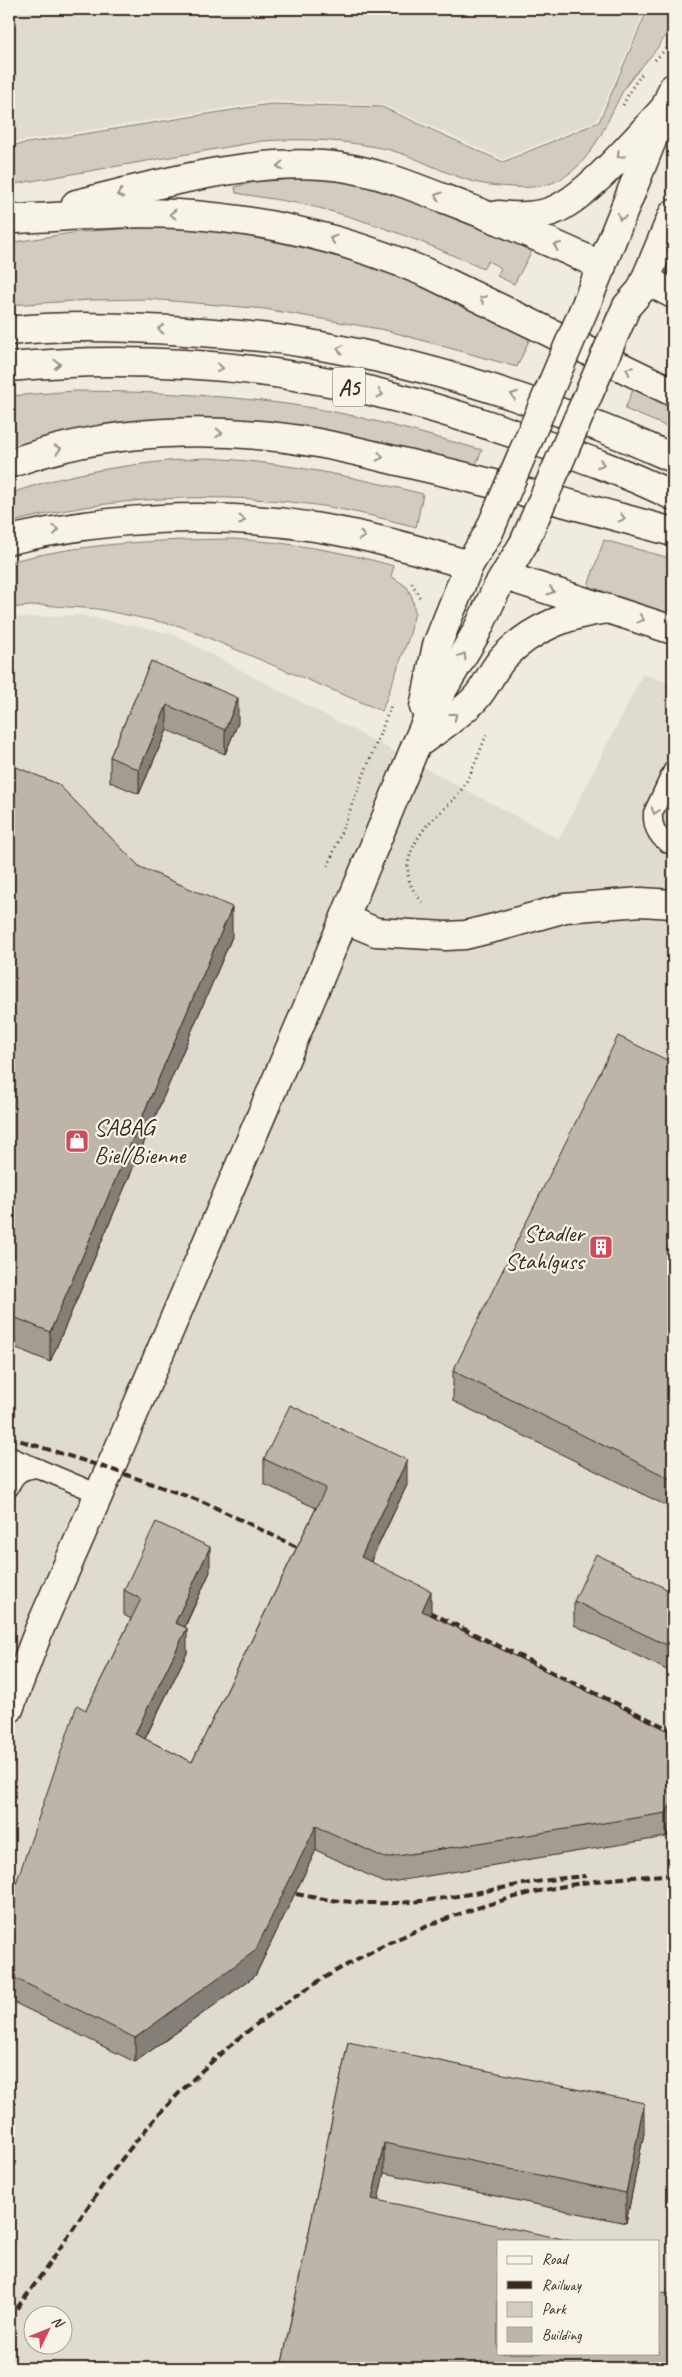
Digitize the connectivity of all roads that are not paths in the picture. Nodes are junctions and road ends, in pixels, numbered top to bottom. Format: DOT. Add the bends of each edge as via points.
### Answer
graph roads {
  1 [pos="670,98"];
  2 [pos="484,214"];
  3 [pos="673,214"];
  4 [pos="10,220"];
  5 [pos="602,266"];
  6 [pos="646,280"];
  7 [pos="617,288"];
  8 [pos="673,294"];
  9 [pos="587,302"];
  10 [pos="622,317"];
  11 [pos="9,331"];
  12 [pos="9,367"];
  13 [pos="673,392"];
  14 [pos="673,458"];
  15 [pos="9,464"];
  16 [pos="673,496"];
  17 [pos="673,532"];
  18 [pos="9,540"];
  19 [pos="469,565"];
  20 [pos="505,576"];
  21 [pos="608,609"];
  22 [pos="673,630"];
  23 [pos="416,745"];
  24 [pos="673,770"];
  25 [pos="673,846"];
  26 [pos="673,904"];
  27 [pos="344,919"];
  28 [pos="9,1456"];
  29 [pos="38,1468"];
  30 [pos="9,1488"];
  31 [pos="99,1494"];
  32 [pos="9,1708"];
  1 -- 2 [label="main road, one-way" via="599,177 560,207 534,215"];
  1 -- 5 [label="main road, one-way"];
  2 -- 4 [label="main road, one-way" via="380,176 339,167 307,165 264,167 191,178"];
  5 -- 2 [label="main road, one-way"];
  3 -- 6 [label="main road"];
  13 -- 4 [label="main road, one-way" via="427,273 390,257 317,235 248,221 176,214"];
  5 -- 7 [label="main road" via="613,273"];
  5 -- 9 [label="main road"];
  6 -- 7 [label="main road"];
  6 -- 8 [label="main road"];
  6 -- 10 [label="main road"];
  7 -- 9 [label="main road" via="596,293"];
  7 -- 10 [label="main road"];
  9 -- 19 [label="main road, bridge" via="489,532"];
  10 -- 20 [label="main road, bridge" via="524,543"];
  14 -- 11 [label="main road, A5, one-way" via="508,392 365,354 308,343 129,327"];
  12 -- 16 [label="main road, A5, one-way" via="157,363 278,374 357,388 481,422 604,465"];
  15 -- 17 [label="main road, one-way" via="92,441 132,436 258,435 318,443 466,477"];
  18 -- 19 [label="main road, one-way" via="151,519 254,520 314,526 383,540"];
  19 -- 20 [label="main road"];
  19 -- 23 [label="main road" via="437,645"];
  20 -- 21 [label="main road, one-way"];
  23 -- 20 [label="main road, one-way" via="434,704"];
  21 -- 22 [label="main road, one-way"];
  23 -- 21 [label="main road, one-way" via="472,702 486,687 504,657 524,639 558,620"];
  23 -- 27 [label="main road"];
  24 -- 25 [label="lane, one-way" via="652,820 661,838"];
  26 -- 27 [label="main road" via="641,902 566,908 466,935 376,932"];
  27 -- 31 [label="main road"];
  28 -- 29 [label="lane"];
  29 -- 30 [label="lane" via="17,1473"];
  29 -- 31 [label="lane"];
  31 -- 32 [label="main road" via="38,1630"];
}
